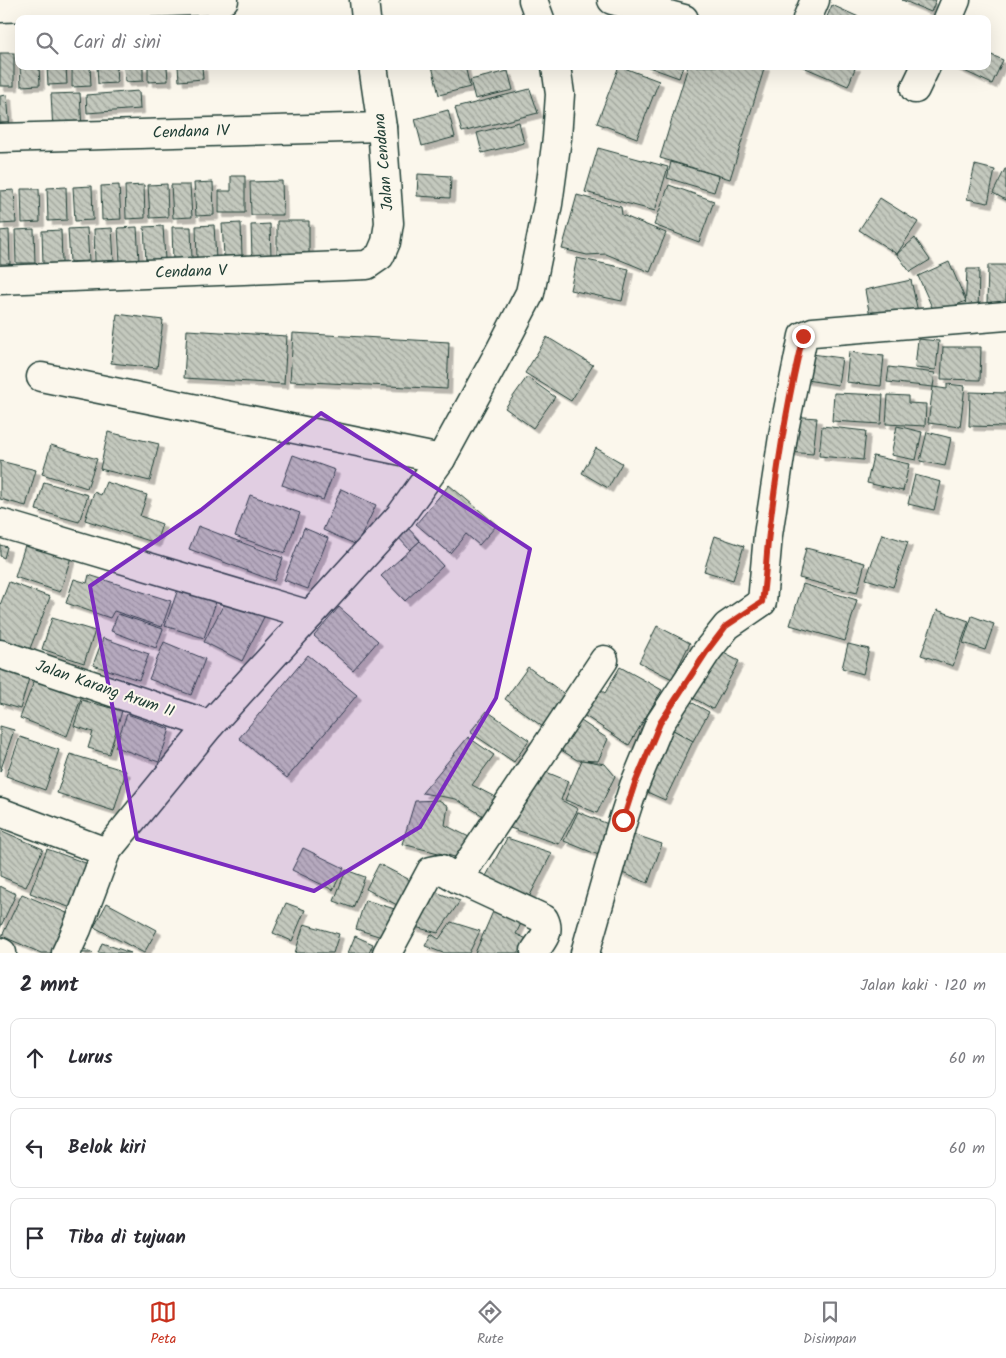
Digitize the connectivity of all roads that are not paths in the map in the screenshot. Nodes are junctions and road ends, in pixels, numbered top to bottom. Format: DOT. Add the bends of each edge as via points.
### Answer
graph roads {
  1 [pos="224,0"];
  2 [pos="364,0"];
  3 [pos="533,0"];
  4 [pos="612,0"];
  5 [pos="815,0"];
  6 [pos="956,0"];
  7 [pos="0,8"];
  8 [pos="366,15"];
  9 [pos="539,15"];
  10 [pos="669,15"];
  11 [pos="809,15"];
  12 [pos="950,15"];
  13 [pos="374,70"];
  14 [pos="557,70"];
  15 [pos="382,126"];
  16 [pos="0,138"];
  17 [pos="380,256"];
  18 [pos="0,280"];
  19 [pos="1006,316"];
  20 [pos="41,377"];
  21 [pos="441,459"];
  22 [pos="0,523"];
  23 [pos="310,615"];
  24 [pos="0,654"];
  25 [pos="604,660"];
  26 [pos="210,725"];
  27 [pos="0,812"];
  28 [pos="106,852"];
  29 [pos="458,879"];
  30 [pos="535,952"];
  31 [pos="66,953"];
  32 [pos="386,953"];
  33 [pos="584,953"];
  1 -- 7 [label="street"];
  2 -- 8 [label="street"];
  3 -- 9 [label="street"];
  4 -- 10 [label="street"];
  5 -- 11 [label="street"];
  6 -- 12 [label="street"];
  13 -- 15 [label="street, Jalan Cendana"];
  14 -- 21 [label="street" via="560,94 557,138 530,293"];
  15 -- 16 [label="street, Cendana IV"];
  15 -- 17 [label="street, Jalan Cendana" via="390,223"];
  17 -- 18 [label="street, Cendana V" via="367,265"];
  19 -- 33 [label="street" via="813,332 803,336 784,430 768,535 762,602 726,626 660,723 634,786"];
  20 -- 21 [label="street"];
  21 -- 23 [label="street" via="400,516"];
  22 -- 23 [label="street"];
  23 -- 26 [label="street"];
  24 -- 26 [label="street, Jalan Karang Arum II"];
  25 -- 29 [label="street"];
  26 -- 28 [label="street"];
  27 -- 28 [label="street"];
  28 -- 31 [label="street"];
  29 -- 30 [label="street" via="544,920 548,926 546,934"];
  29 -- 32 [label="street" via="441,869 431,871"];
}
